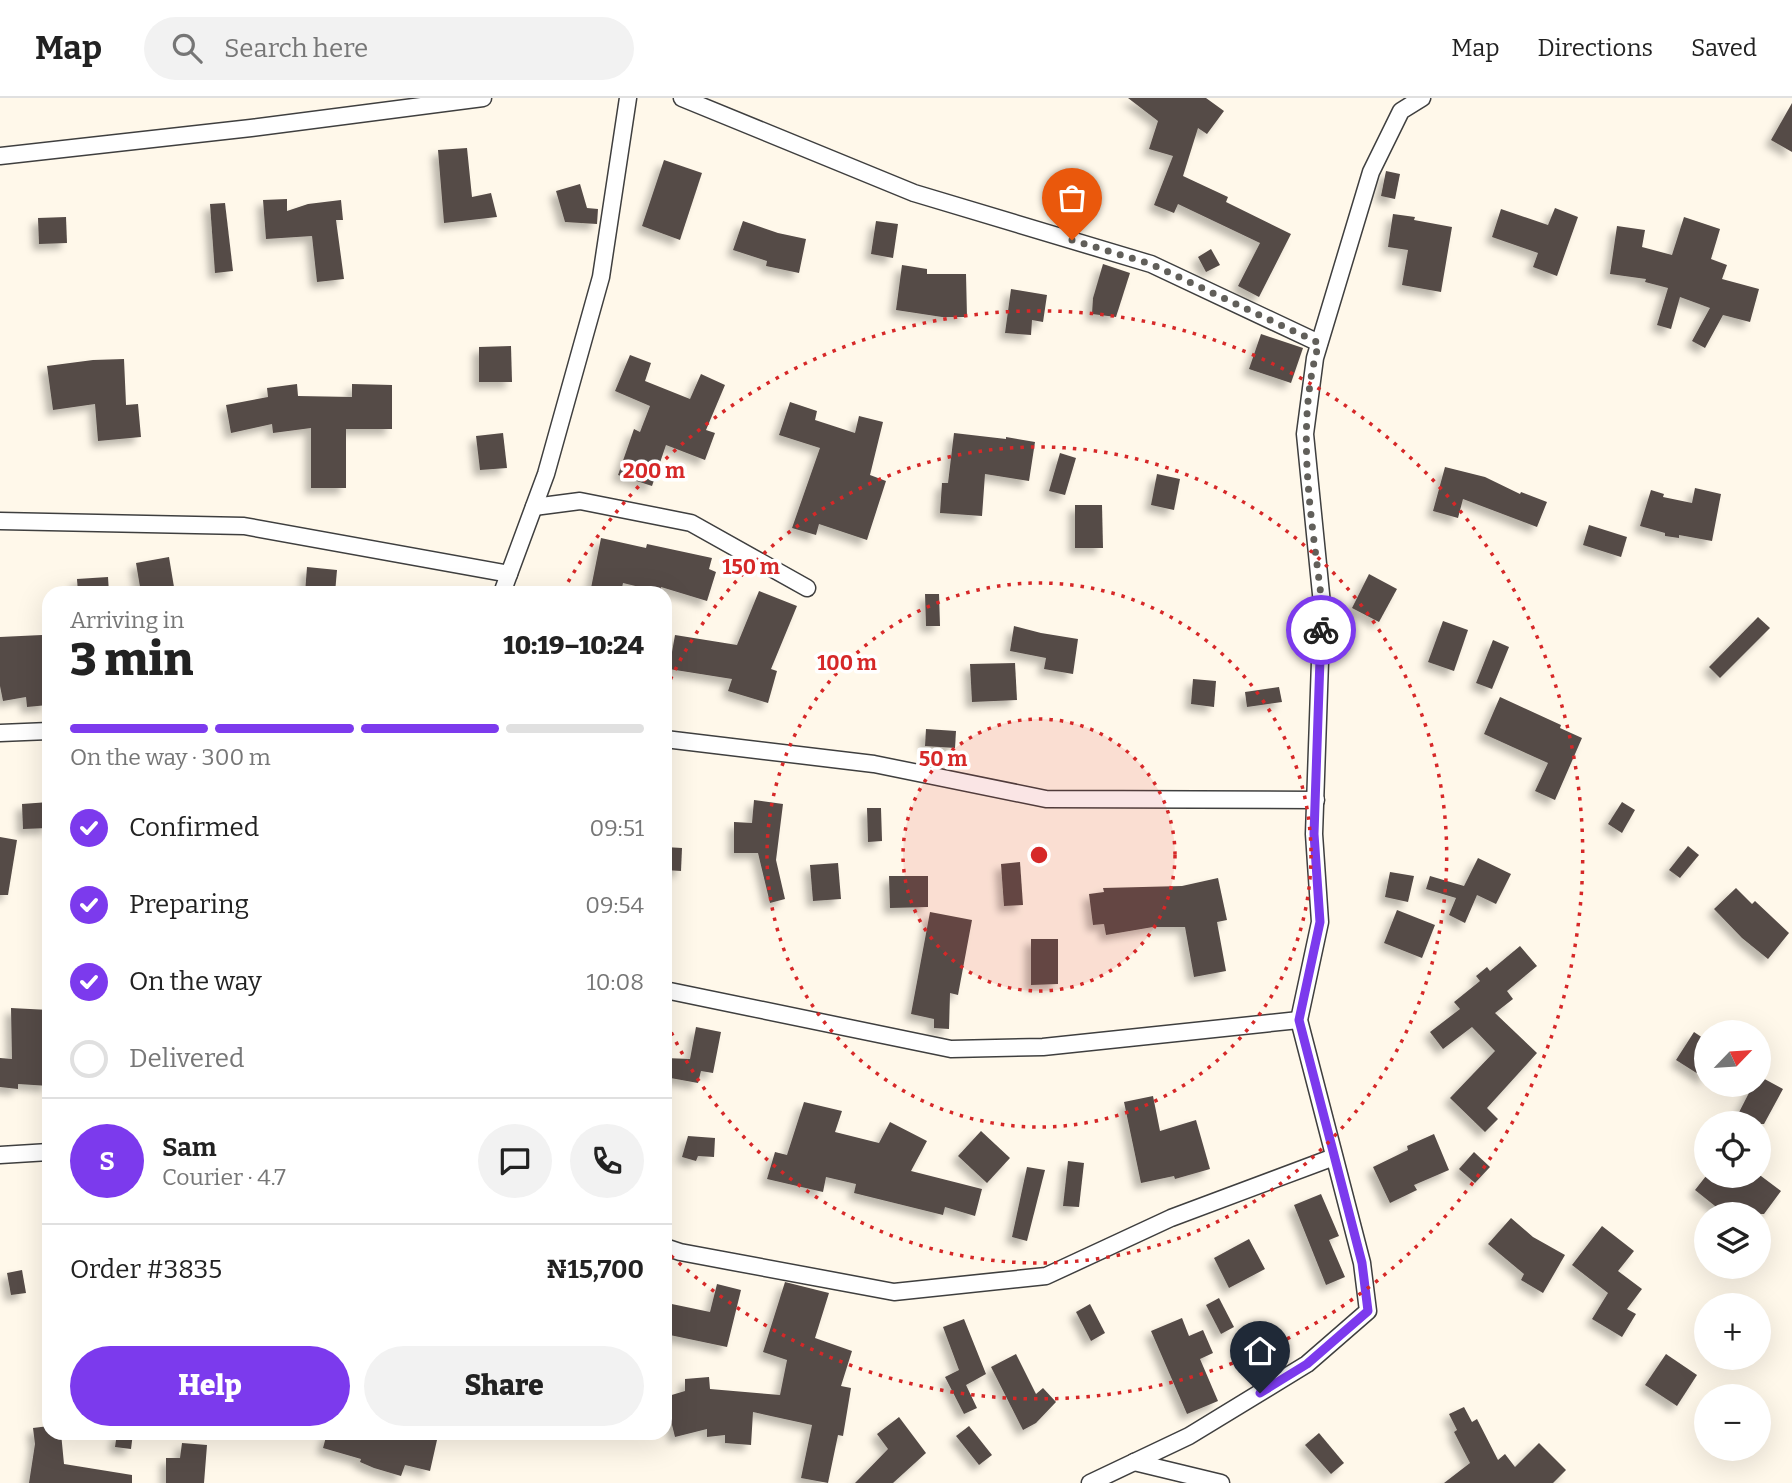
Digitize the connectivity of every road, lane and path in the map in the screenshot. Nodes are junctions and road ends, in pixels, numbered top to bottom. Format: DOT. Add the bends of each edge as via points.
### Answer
graph roads {
  1 [pos="483,98"];
  2 [pos="628,98"];
  3 [pos="682,98"];
  4 [pos="1422,98"];
  5 [pos="0,156"];
  6 [pos="1319,343"];
  7 [pos="534,507"];
  8 [pos="0,521"];
  9 [pos="509,574"];
  10 [pos="505,586"];
  11 [pos="807,588"];
  12 [pos="42,731"];
  13 [pos="0,733"];
  14 [pos="672,740"];
  15 [pos="1316,800"];
  16 [pos="672,991"];
  17 [pos="1299,1020"];
  18 [pos="42,1152"];
  19 [pos="0,1155"];
  20 [pos="1334,1157"];
  21 [pos="672,1249"];
  22 [pos="1133,1462"];
  23 [pos="1090,1483"];
  24 [pos="1221,1483"];
  1 -- 5 [label="street"];
  2 -- 7 [label="street" via="601,277"];
  3 -- 6 [label="street" via="914,193 1151,264"];
  4 -- 6 [label="street" via="1401,111 1371,172"];
  6 -- 15 [label="street" via="1305,434 1322,604"];
  7 -- 9 [label="street"];
  7 -- 11 [label="street" via="580,500 691,523"];
  8 -- 9 [label="street" via="244,526"];
  9 -- 10 [label="street"];
  12 -- 13 [label="street"];
  14 -- 15 [label="street" via="874,764 1046,799"];
  15 -- 17 [label="street" via="1320,922"];
  16 -- 17 [label="street" via="951,1049 1043,1047"];
  17 -- 20 [label="street"];
  18 -- 19 [label="street"];
  20 -- 21 [label="street" via="1171,1218 1046,1276 894,1292"];
  20 -- 22 [label="street" via="1362,1263 1368,1311 1307,1364 1189,1436"];
  22 -- 23 [label="street"];
  22 -- 24 [label="street"];
}
